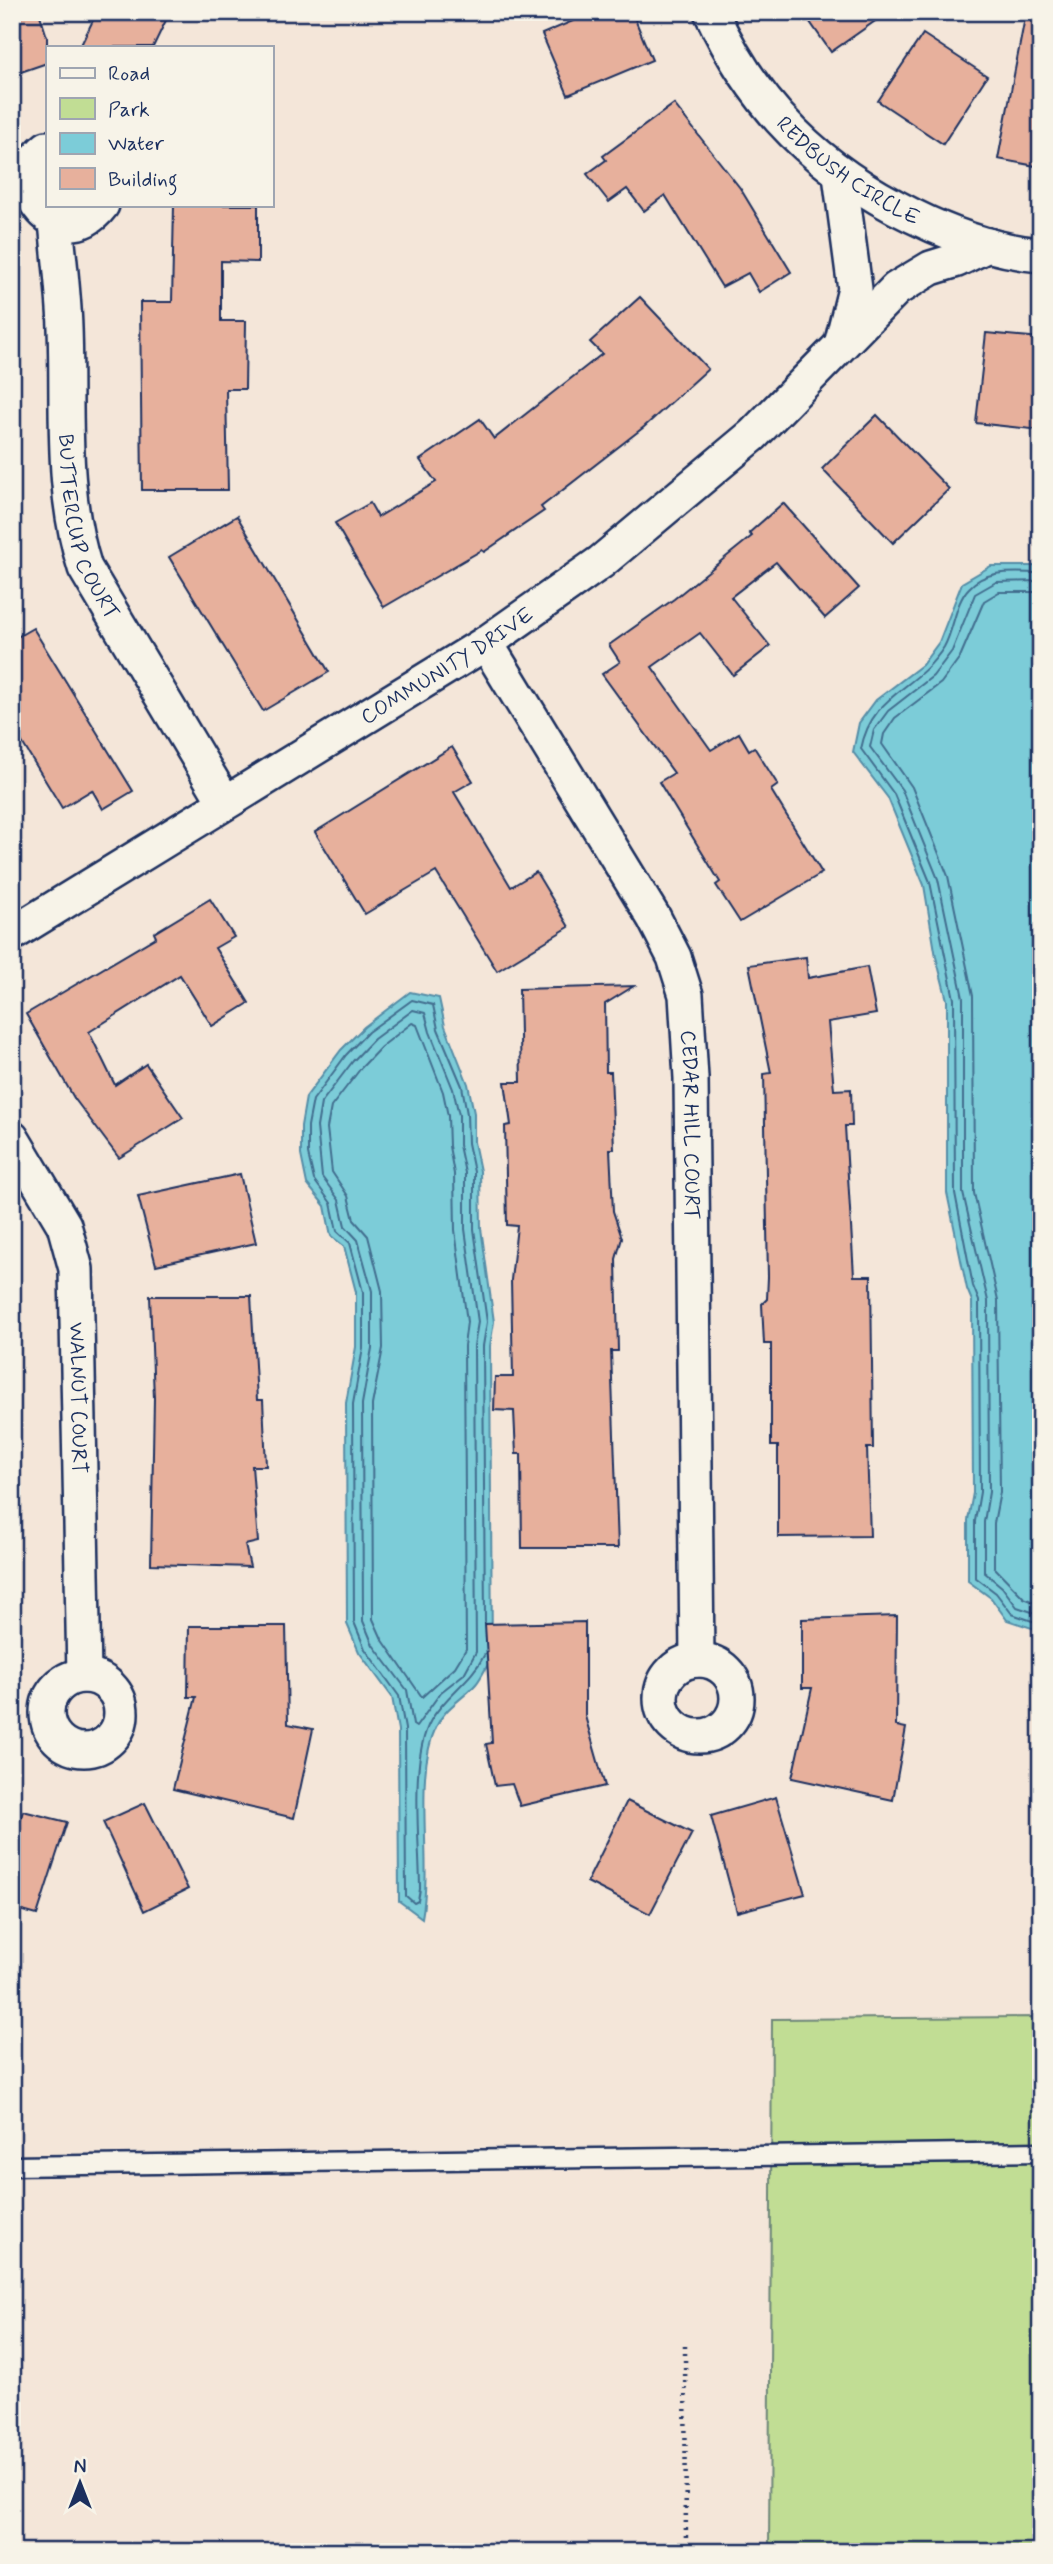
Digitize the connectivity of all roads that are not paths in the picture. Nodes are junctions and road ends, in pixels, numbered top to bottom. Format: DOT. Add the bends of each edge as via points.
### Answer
graph roads {
  1 [pos="710,12"];
  2 [pos="46,149"];
  3 [pos="840,175"];
  4 [pos="101,206"];
  5 [pos="55,221"];
  6 [pos="988,245"];
  7 [pos="1041,255"];
  8 [pos="842,343"];
  9 [pos="486,643"];
  10 [pos="224,801"];
  11 [pos="12,934"];
  12 [pos="12,1138"];
  13 [pos="697,1660"];
  14 [pos="84,1676"];
  15 [pos="1041,2152"];
  16 [pos="12,2166"];
  1 -- 3 [label="street, REDBUSH CIRCLE" via="752,87 794,136"];
  2 -- 5 [label="street" via="35,158 27,186 43,215"];
  3 -- 6 [label="street, REDBUSH CIRCLE" via="942,230"];
  3 -- 8 [label="street, COMMUNITY DRIVE" via="855,289"];
  4 -- 5 [label="street" via="82,221"];
  5 -- 10 [label="street, BUTTERCUP COURT" via="65,325 73,530 85,568"];
  6 -- 7 [label="street, REDBUSH CIRCLE"];
  6 -- 8 [label="street, COMMUNITY DRIVE" via="931,268 895,289"];
  8 -- 9 [label="street, COMMUNITY DRIVE" via="753,435 601,562"];
  9 -- 10 [label="street, COMMUNITY DRIVE"];
  9 -- 13 [label="street, CEDAR HILL COURT" via="654,918 674,957 685,995 691,1079"];
  10 -- 11 [label="street, COMMUNITY DRIVE"];
  12 -- 14 [label="street, WALNUT COURT" via="64,1225 76,1269"];
  15 -- 16 [label="lane"];
}
